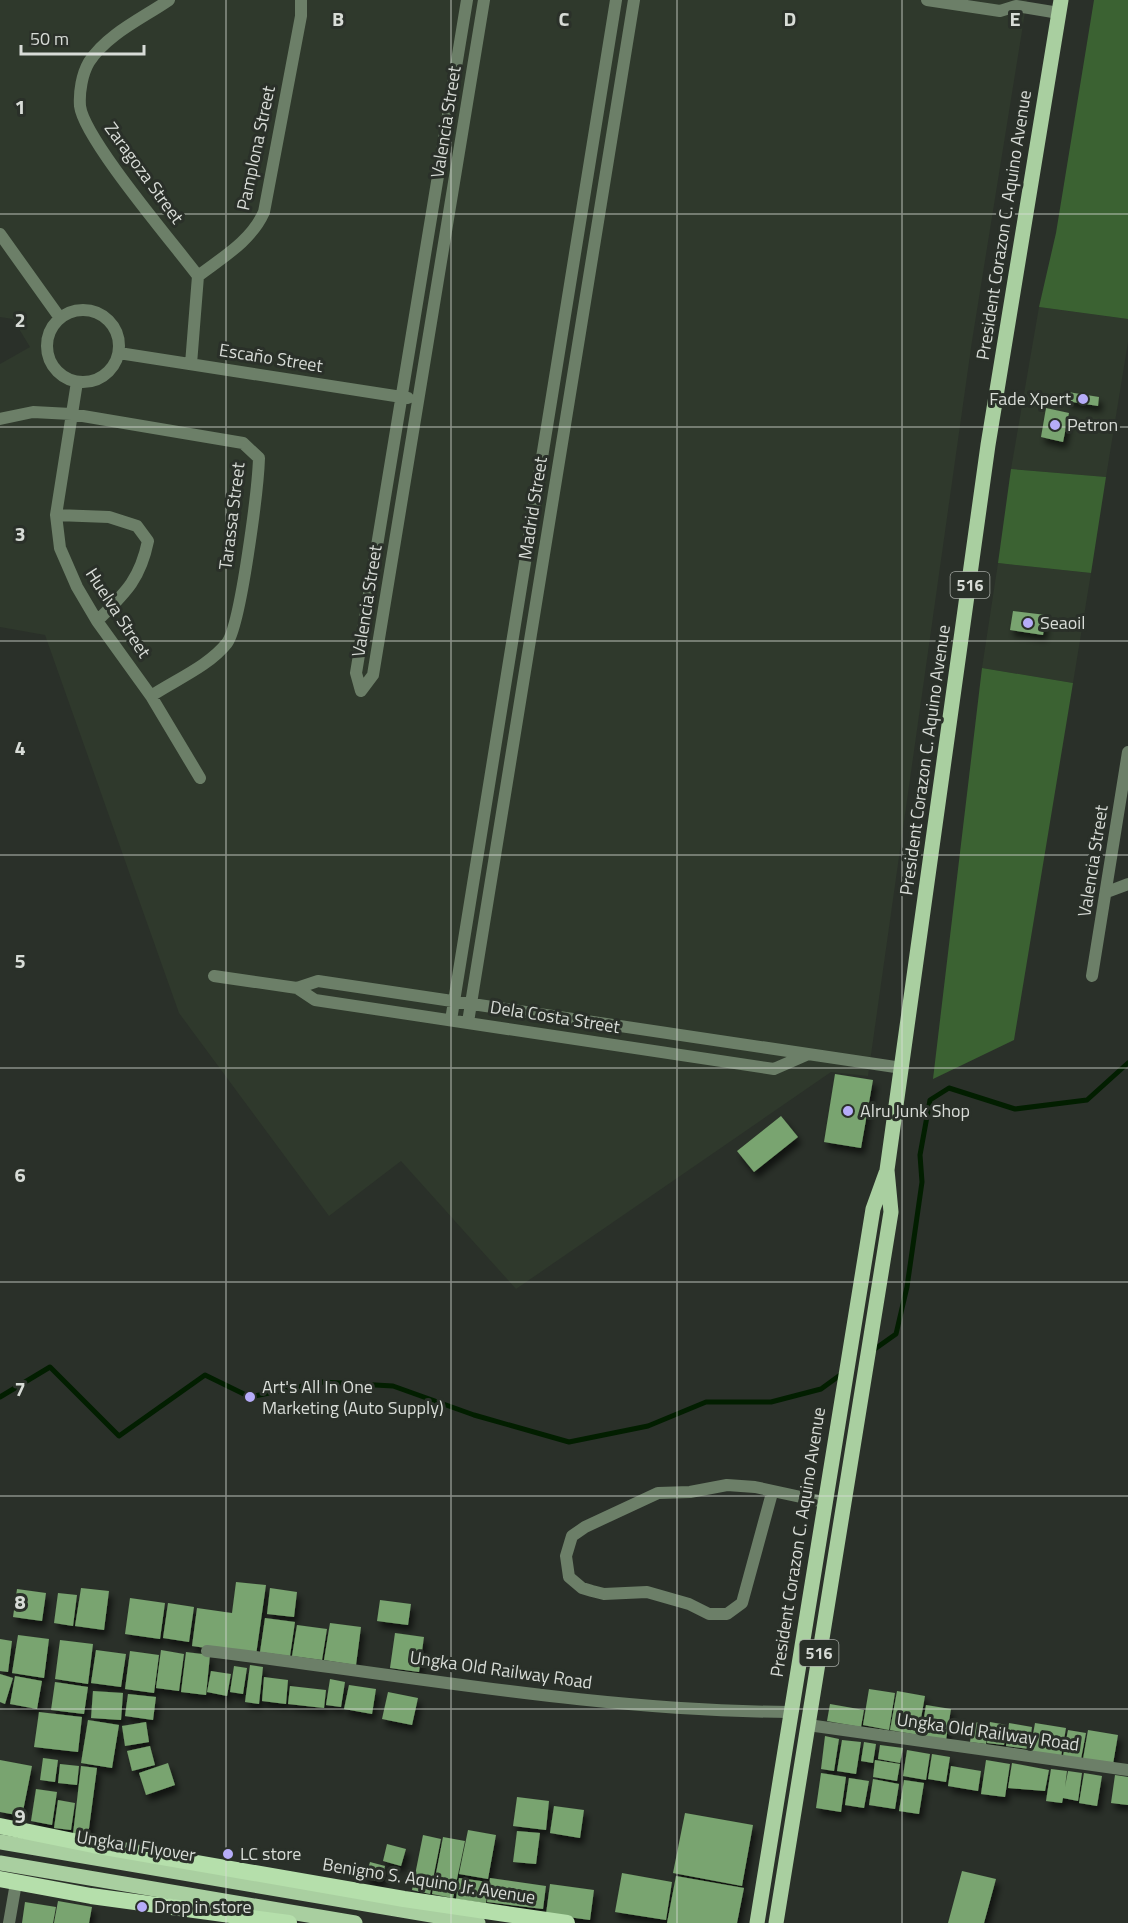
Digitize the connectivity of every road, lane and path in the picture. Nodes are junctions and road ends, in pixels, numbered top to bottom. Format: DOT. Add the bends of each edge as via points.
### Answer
graph roads {
  1 [pos="169,0"];
  2 [pos="301,0"];
  3 [pos="467,0"];
  4 [pos="484,0"];
  5 [pos="616,0"];
  6 [pos="634,0"];
  7 [pos="927,0"];
  8 [pos="1013,3"];
  9 [pos="1060,7"];
  10 [pos="0,234"];
  11 [pos="198,276"];
  12 [pos="60,318"];
  13 [pos="119,353"];
  14 [pos="191,364"];
  15 [pos="77,382"];
  16 [pos="401,397"];
  17 [pos="418,399"];
  18 [pos="71,414"];
  19 [pos="0,419"];
  20 [pos="56,515"];
  21 [pos="97,621"];
  22 [pos="152,696"];
  23 [pos="1128,752"];
  24 [pos="200,778"];
  25 [pos="1128,884"];
  26 [pos="1107,892"];
  27 [pos="214,976"];
  28 [pos="1092,976"];
  29 [pos="297,988"];
  30 [pos="454,1000"];
  31 [pos="471,1002"];
  32 [pos="451,1020"];
  33 [pos="468,1022"];
  34 [pos="808,1055"];
  35 [pos="902,1068"];
  36 [pos="887,1170"];
  37 [pos="873,1209"];
  38 [pos="891,1212"];
  39 [pos="772,1493"];
  40 [pos="824,1502"];
  41 [pos="207,1651"];
  42 [pos="790,1712"];
  43 [pos="808,1725"];
  44 [pos="1128,1770"];
  45 [pos="0,1826"];
  46 [pos="0,1842"];
  47 [pos="0,1863"];
  48 [pos="8,1881"];
  49 [pos="534,1921"];
  50 [pos="9,1923"];
  51 [pos="289,1923"];
  52 [pos="355,1923"];
  53 [pos="478,1923"];
  54 [pos="567,1923"];
  55 [pos="757,1923"];
  56 [pos="776,1923"];
  1 -- 11 [label="street, Zaragoza Street" via="108,41 89,62 81,85 80,108 94,139"];
  2 -- 11 [label="street, Pamplona Street" via="264,212 248,237"];
  3 -- 16 [label="street, Valencia Street"];
  4 -- 17 [label="street, Valencia Street"];
  5 -- 30 [label="street, Madrid Street"];
  6 -- 31 [label="street, Madrid Street"];
  7 -- 8 [label="street" via="1000,12"];
  8 -- 9 [label="street"];
  9 -- 35 [label="main road, President Corazon C. Aquino Avenue / 516" via="990,433"];
  10 -- 12 [label="street"];
  11 -- 14 [label="street"];
  12 -- 13 [label="street" via="79,311 101,315 116,331"];
  12 -- 15 [label="street" via="52,330 48,351 58,371"];
  13 -- 14 [label="street, Escaño Street"];
  13 -- 15 [label="street" via="108,373 99,379"];
  14 -- 16 [label="street, Escaño Street"];
  15 -- 18 [label="street, Huelva Street"];
  16 -- 17 [label="street, Escaño Street"];
  16 -- 17 [label="street, Valencia Street" via="356,672 362,691 373,675"];
  18 -- 19 [label="street, Tarassa Street" via="33,412"];
  18 -- 20 [label="street, Huelva Street"];
  18 -- 22 [label="street, Tarassa Street" via="236,441 253,449 259,458 237,615 229,640 220,652"];
  20 -- 21 [label="street, Huelva Street" via="60,548"];
  20 -- 21 [label="street" via="109,517 137,526 148,541 143,565 131,586"];
  21 -- 22 [label="street, Huelva Street"];
  22 -- 24 [label="street, Huelva Street"];
  23 -- 26 [label="street, Valencia Street"];
  25 -- 26 [label="street"];
  26 -- 28 [label="street, Valencia Street"];
  27 -- 29 [label="street, Dela Costa Street"];
  29 -- 30 [label="street, Dela Costa Street" via="318,981"];
  29 -- 32 [label="street, Dela Costa Street" via="315,1000"];
  30 -- 31 [label="street, Dela Costa Street"];
  30 -- 32 [label="street, Madrid Street"];
  31 -- 33 [label="street, Madrid Street"];
  31 -- 34 [label="street, Dela Costa Street"];
  32 -- 33 [label="street, Dela Costa Street"];
  33 -- 34 [label="street, Dela Costa Street" via="774,1069"];
  34 -- 35 [label="street, Dela Costa Street"];
  35 -- 36 [label="main road, President Corazon C. Aquino Avenue / 516"];
  36 -- 37 [label="main road, President Corazon C. Aquino Avenue / 516"];
  36 -- 38 [label="main road, President Corazon C. Aquino Avenue / 516"];
  37 -- 38 [label="main road"];
  37 -- 40 [label="main road, President Corazon C. Aquino Avenue / 516"];
  38 -- 43 [label="main road, President Corazon C. Aquino Avenue / 516"];
  39 -- 39 [label="street" via="727,1485 658,1493 572,1536 566,1556 569,1577 577,1585 604,1594 647,1592 709,1614 727,1614 742,1603"];
  39 -- 40 [label="street"];
  40 -- 42 [label="main road, President Corazon C. Aquino Avenue / 516"];
  41 -- 42 [label="street, Ungka Old Railway Road" via="593,1701"];
  42 -- 55 [label="main road, President Corazon C. Aquino Avenue / 516"];
  43 -- 44 [label="street, Ungka Old Railway Road"];
  43 -- 56 [label="main road, President Corazon C. Aquino Avenue / 516"];
  45 -- 49 [label="highway, Benigno S. Aquino Jr. Avenue"];
  46 -- 53 [label="main road, Ungka II Flyover"];
  47 -- 52 [label="main road"];
  48 -- 50 [label="street"];
  48 -- 51 [label="highway"];
  49 -- 54 [label="highway, Benigno S. Aquino Jr. Avenue"];
}
